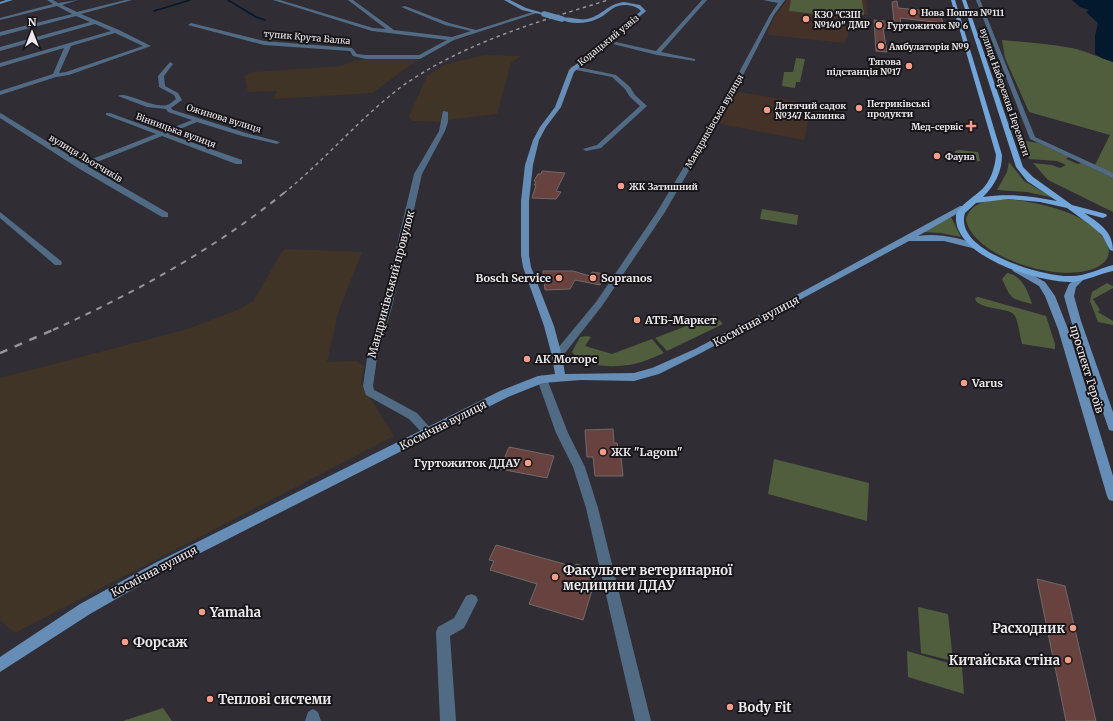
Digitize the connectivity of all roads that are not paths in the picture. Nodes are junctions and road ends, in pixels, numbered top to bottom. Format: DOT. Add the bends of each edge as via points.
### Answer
graph roads {
  1 [pos="11,0"];
  2 [pos="49,0"];
  3 [pos="76,0"];
  4 [pos="130,0"];
  5 [pos="275,0"];
  6 [pos="350,0"];
  7 [pos="506,0"];
  8 [pos="705,0"];
  9 [pos="765,0"];
  10 [pos="953,0"];
  11 [pos="964,0"];
  12 [pos="978,0"];
  13 [pos="782,1"];
  14 [pos="0,3"];
  15 [pos="57,5"];
  16 [pos="403,7"];
  17 [pos="538,12"];
  18 [pos="76,14"];
  19 [pos="958,16"];
  20 [pos="969,17"];
  21 [pos="0,19"];
  22 [pos="97,22"];
  23 [pos="190,25"];
  24 [pos="114,30"];
  25 [pos="392,31"];
  26 [pos="475,31"];
  27 [pos="0,34"];
  28 [pos="452,39"];
  29 [pos="462,41"];
  30 [pos="616,44"];
  31 [pos="68,46"];
  32 [pos="0,49"];
  33 [pos="657,52"];
  34 [pos="693,60"];
  35 [pos="170,64"];
  36 [pos="0,65"];
  37 [pos="573,68"];
  38 [pos="55,75"];
  39 [pos="0,93"];
  40 [pos="121,96"];
  41 [pos="168,107"];
  42 [pos="445,112"];
  43 [pos="108,114"];
  44 [pos="0,115"];
  45 [pos="197,120"];
  46 [pos="162,134"];
  47 [pos="277,142"];
  48 [pos="586,149"];
  49 [pos="239,162"];
  50 [pos="81,166"];
  51 [pos="1113,176"];
  52 [pos="1038,184"];
  53 [pos="1031,199"];
  54 [pos="974,202"];
  55 [pos="1069,206"];
  56 [pos="964,208"];
  57 [pos="0,214"];
  58 [pos="165,214"];
  59 [pos="1103,216"];
  60 [pos="1083,217"];
  61 [pos="1113,220"];
  62 [pos="905,241"];
  63 [pos="976,247"];
  64 [pos="1113,248"];
  65 [pos="1113,261"];
  66 [pos="58,263"];
  67 [pos="1013,267"];
  68 [pos="1110,269"];
  69 [pos="1081,278"];
  70 [pos="558,356"];
  71 [pos="560,376"];
  72 [pos="542,379"];
  73 [pos="1113,427"];
  74 [pos="428,432"];
  75 [pos="1113,496"];
  76 [pos="471,600"];
  77 [pos="0,665"];
  78 [pos="448,721"];
  79 [pos="643,721"];
  1 -- 14 [label="main road"];
  2 -- 15 [label="street"];
  3 -- 15 [label="street"];
  4 -- 18 [label="street"];
  5 -- 25 [label="street" via="298,3 362,27"];
  6 -- 25 [label="street"];
  7 -- 17 [label="main road, Кодацький узвіз"];
  8 -- 33 [label="street"];
  9 -- 13 [label="street"];
  10 -- 19 [label="main road, вулиця Набережна Перемоги"];
  11 -- 20 [label="main road, вулиця Набережна Перемоги"];
  12 -- 51 [label="street, вулиця Набережна Перемоги" via="1032,138"];
  13 -- 70 [label="street, Мандриківська вулиця" via="661,212 599,304"];
  15 -- 18 [label="street"];
  15 -- 21 [label="street"];
  16 -- 26 [label="street" via="447,24"];
  17 -- 26 [label="street, тупик Крута Балка"];
  17 -- 37 [label="main road, Кодацький узвіз, bridge" via="576,21 601,16 612,6 620,4 641,7 644,11"];
  18 -- 22 [label="street"];
  18 -- 27 [label="street"];
  19 -- 20 [label="main road"];
  19 -- 54 [label="main road, вулиця Набережна Перемоги" via="999,155 995,179"];
  20 -- 52 [label="main road, вулиця Набережна Перемоги" via="1020,167"];
  22 -- 24 [label="street"];
  22 -- 32 [label="street"];
  23 -- 28 [label="street, тупик Крута Балка" via="264,43 352,50 356,55 366,57 420,57"];
  24 -- 31 [label="street"];
  24 -- 38 [label="street" via="148,47 66,74"];
  25 -- 28 [label="street"];
  26 -- 28 [label="street, тупик Крута Балка"];
  28 -- 29 [label="street"];
  30 -- 33 [label="street"];
  31 -- 36 [label="street"];
  31 -- 38 [label="street"];
  33 -- 34 [label="street"];
  35 -- 41 [label="street, Ожинова вулиця" via="161,76 162,87 176,94 179,100"];
  37 -- 48 [label="street" via="614,76 644,106 599,147"];
  37 -- 70 [label="main road, Кодацький узвіз" via="558,107 536,140 525,202 526,261"];
  38 -- 39 [label="street"];
  40 -- 41 [label="street, Ожинова вулиця" via="149,106"];
  41 -- 45 [label="street, Ожинова вулиця" via="170,111"];
  42 -- 74 [label="street, Мандриківський провулок" via="436,145 418,174 387,307 372,358 368,386 370,392 413,416"];
  43 -- 46 [label="street, Вінницька вулиця"];
  44 -- 50 [label="street, вулиця Льотчиків"];
  45 -- 46 [label="street"];
  45 -- 47 [label="street, Ожинова вулиця" via="244,135"];
  46 -- 49 [label="street, Вінницька вулиця"];
  46 -- 50 [label="street"];
  50 -- 58 [label="street, вулиця Льотчиків"];
  52 -- 55 [label="main road, вулиця Набережна Перемоги"];
  52 -- 59 [label="main road, вулиця Набережна Перемоги"];
  53 -- 54 [label="main road, вулиця Набережна Перемоги" via="998,197"];
  53 -- 55 [label="main road, вулиця Набережна Перемоги"];
  53 -- 60 [label="main road, вулиця Набережна Перемоги" via="1049,203"];
  54 -- 56 [label="main road, вулиця Набережна Перемоги"];
  55 -- 59 [label="main road, вулиця Набережна Перемоги"];
  55 -- 60 [label="main road, вулиця Набережна Перемоги"];
  56 -- 62 [label="main road, Космічна вулиця"];
  56 -- 63 [label="main road" via="960,214 962,230"];
  57 -- 66 [label="street"];
  59 -- 61 [label="main road, вулиця Набережна Перемоги"];
  60 -- 64 [label="main road, вулиця Набережна Перемоги" via="1105,234"];
  62 -- 63 [label="main road, Космічна вулиця" via="946,238"];
  62 -- 71 [label="main road, Космічна вулиця" via="698,351 655,371 628,377"];
  63 -- 67 [label="main road"];
  65 -- 68 [label="main road"];
  67 -- 69 [label="main road" via="1049,277"];
  67 -- 75 [label="main road, проспект Героїв" via="1042,284 1050,296"];
  68 -- 69 [label="main road"];
  69 -- 73 [label="main road, проспект Героїв" via="1072,286 1069,296"];
  70 -- 71 [label="main road, Кодацький узвіз"];
  71 -- 72 [label="main road, Космічна вулиця"];
  72 -- 74 [label="main road, Космічна вулиця" via="510,391"];
  72 -- 79 [label="street" via="562,433 579,467 592,508"];
  74 -- 77 [label="main road, Космічна вулиця" via="166,563 79,613"];
  76 -- 78 [label="street" via="459,623 443,632"];
}
